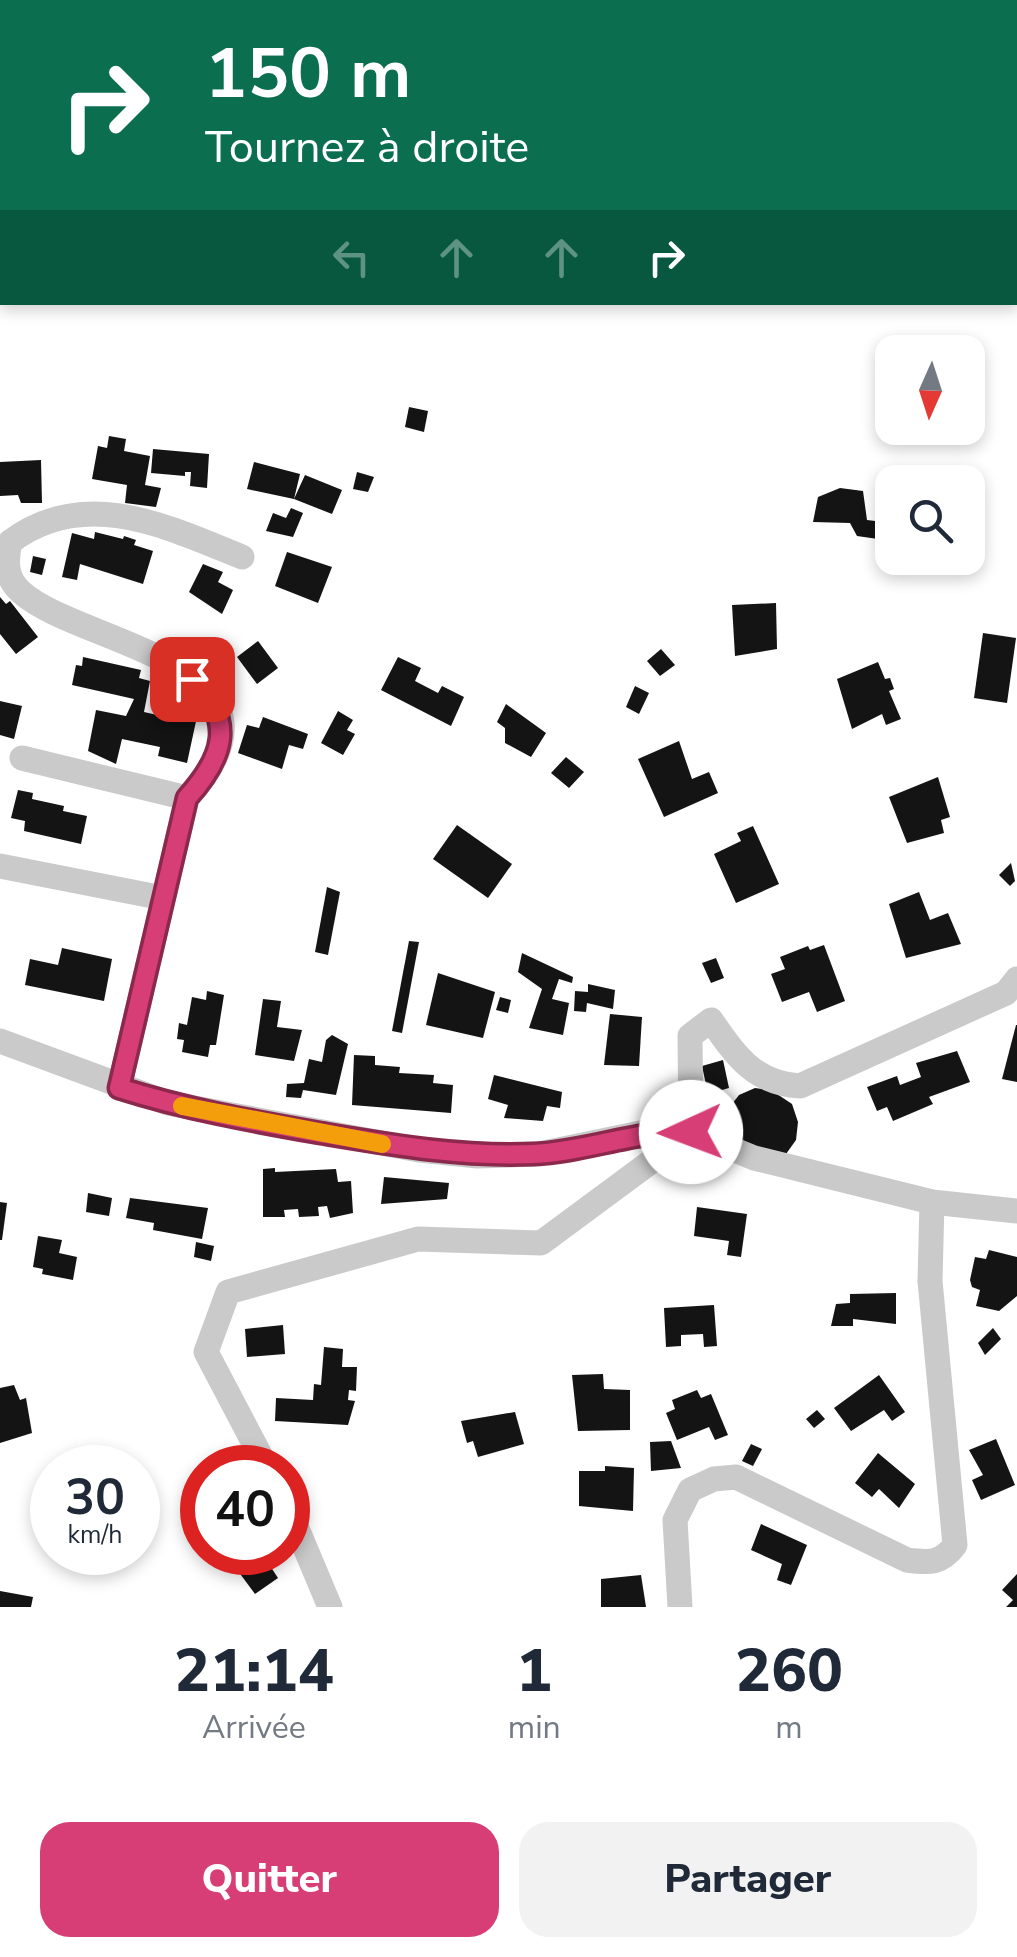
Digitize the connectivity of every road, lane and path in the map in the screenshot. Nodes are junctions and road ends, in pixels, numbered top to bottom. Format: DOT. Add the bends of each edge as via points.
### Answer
graph roads {
  1 [pos="4,553"];
  2 [pos="242,557"];
  3 [pos="22,758"];
  4 [pos="187,798"];
  5 [pos="0,866"];
  6 [pos="164,898"];
  7 [pos="1017,980"];
  8 [pos="0,1041"];
  9 [pos="119,1088"];
  10 [pos="691,1132"];
  11 [pos="932,1202"];
  12 [pos="1017,1211"];
  13 [pos="255,1445"];
  14 [pos="310,1559"];
  15 [pos="330,1607"];
  16 [pos="680,1607"];
  1 -- 2 [label="street" via="31,526 63,514 95,514 174,529"];
  1 -- 4 [label="street" via="18,590 176,664 207,694 221,720 218,744 210,772"];
  3 -- 4 [label="street"];
  4 -- 6 [label="street"];
  5 -- 6 [label="street"];
  6 -- 9 [label="street"];
  7 -- 10 [label="street" via="1006,993 800,1086 752,1072 711,1020 700,1024 690,1036"];
  8 -- 9 [label="street"];
  9 -- 10 [label="street" via="258,1122 478,1156 539,1154 654,1130"];
  10 -- 11 [label="street" via="754,1158"];
  10 -- 13 [label="street" via="542,1243 418,1239 228,1292 206,1352"];
  11 -- 12 [label="street"];
  11 -- 16 [label="street" via="930,1280 955,1545 945,1558 907,1560 736,1477 714,1478 690,1490 675,1520"];
  14 -- 15 [label="street"];
}
